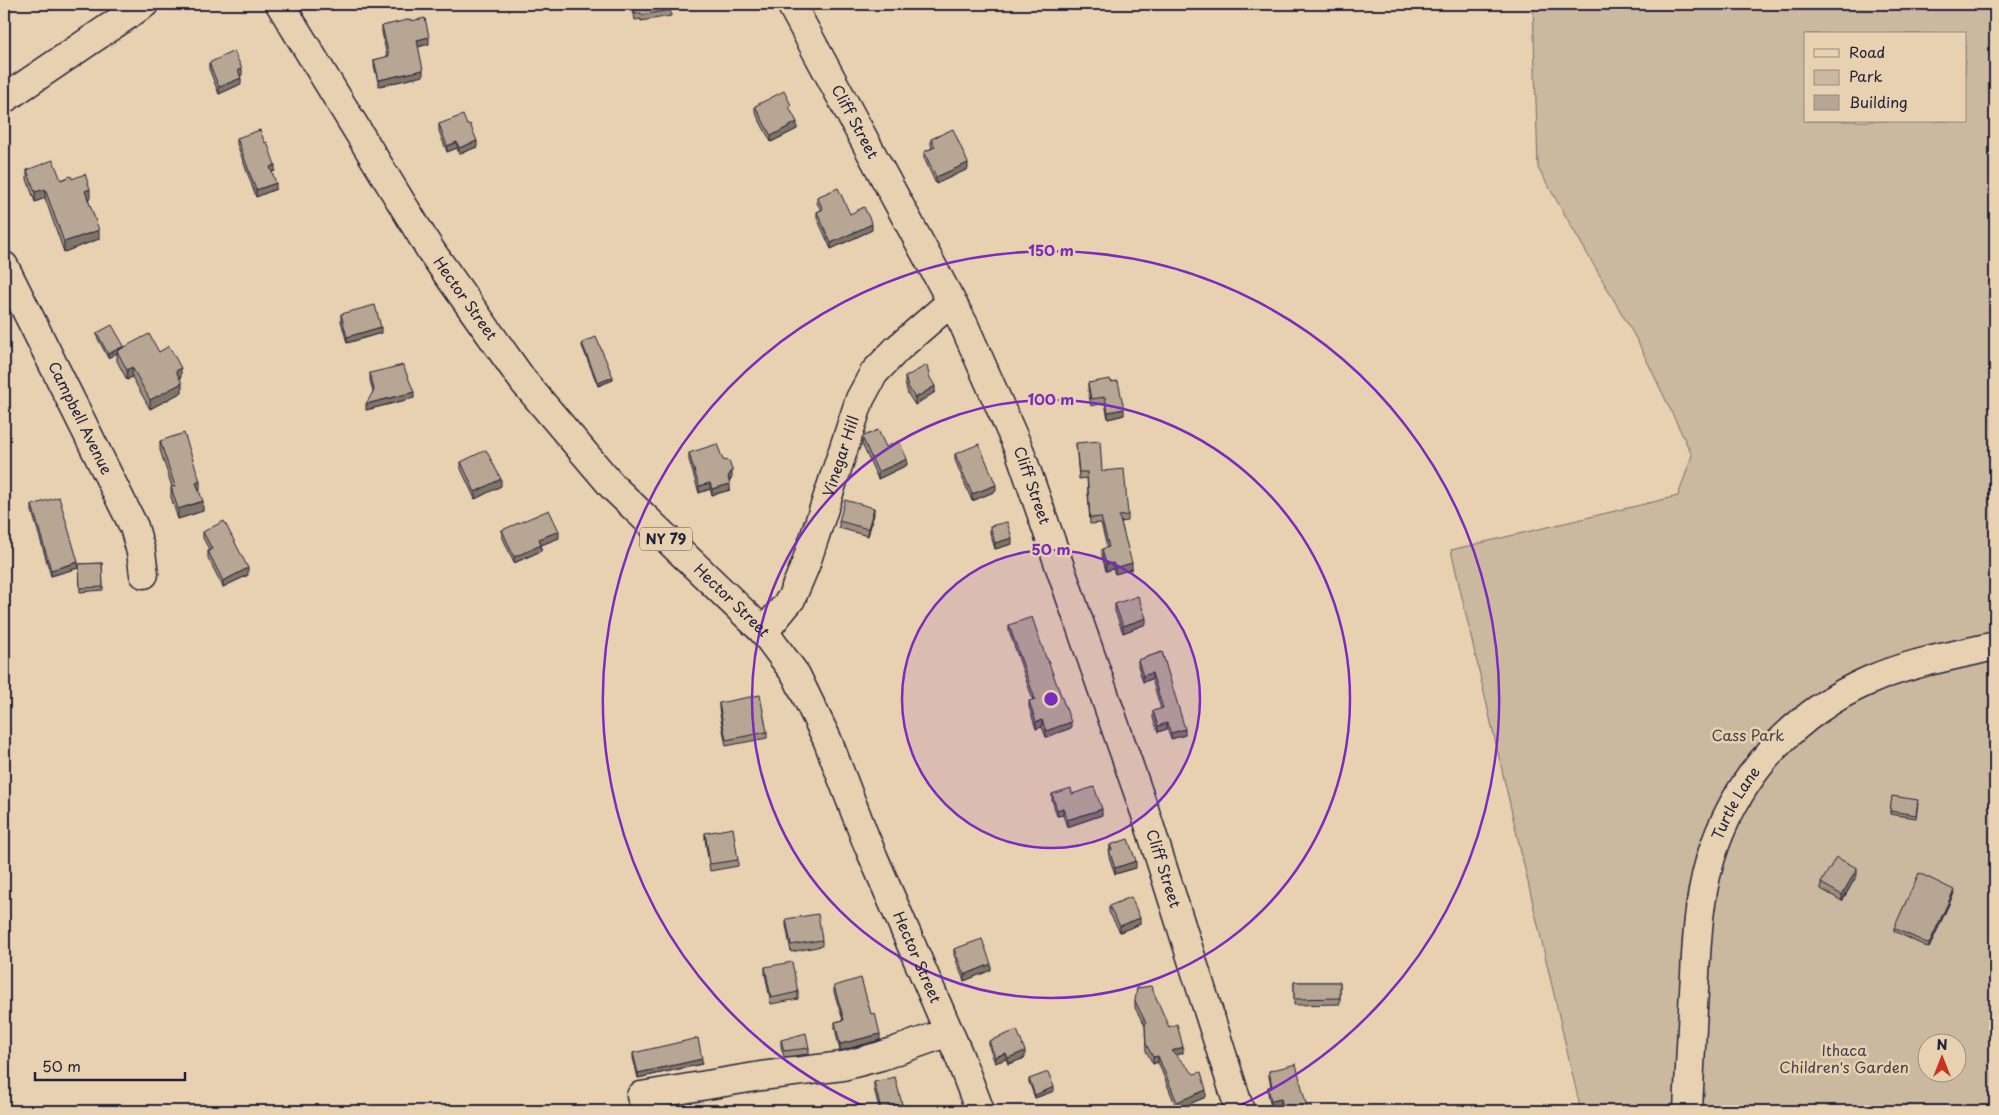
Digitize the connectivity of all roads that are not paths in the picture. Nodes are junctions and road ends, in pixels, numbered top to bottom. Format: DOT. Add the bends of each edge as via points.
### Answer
graph roads {
  1 [pos="144,4"];
  2 [pos="280,4"];
  3 [pos="791,4"];
  4 [pos="4,99"];
  5 [pos="4,266"];
  6 [pos="951,302"];
  7 [pos="144,574"];
  8 [pos="764,632"];
  9 [pos="1995,646"];
  10 [pos="949,1032"];
  11 [pos="641,1096"];
  12 [pos="980,1111"];
  13 [pos="1240,1111"];
  14 [pos="1688,1111"];
  1 -- 4 [label="main road"];
  2 -- 8 [label="main road, Hector Street / NY 79" via="431,251 524,382 613,487"];
  3 -- 6 [label="main road, Cliff Street"];
  5 -- 7 [label="main road, Campbell Avenue" via="134,527"];
  6 -- 8 [label="main road, Vinegar Hill" via="874,373 857,407 805,566 791,599"];
  6 -- 13 [label="main road, Cliff Street" via="993,388 1035,490 1146,815"];
  8 -- 10 [label="main road, Hector Street / NY 79" via="796,675 827,739 866,840"];
  9 -- 14 [label="main road, Turtle Lane" via="1911,666 1869,680 1835,697 1786,734 1766,755 1740,792 1715,844 1704,889 1697,932"];
  10 -- 11 [label="main road" via="843,1066"];
  10 -- 12 [label="main road, Hector Street / NY 79"];
}
